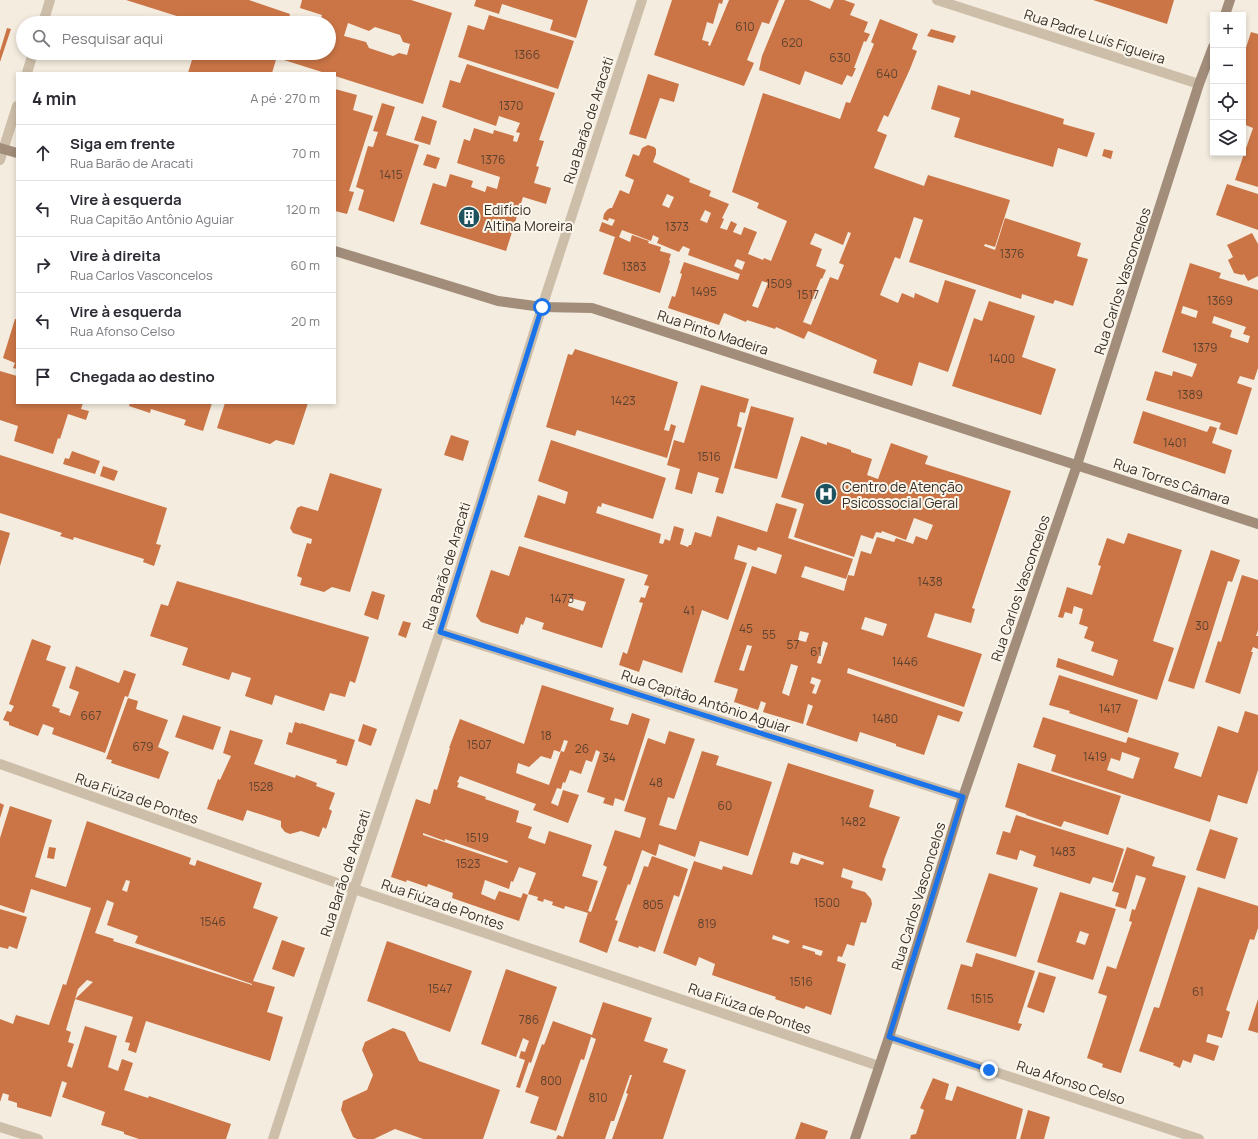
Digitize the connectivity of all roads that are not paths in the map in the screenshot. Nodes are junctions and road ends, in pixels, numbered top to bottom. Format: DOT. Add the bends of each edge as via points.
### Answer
graph roads {
  1 [pos="50,0"];
  2 [pos="642,0"];
  3 [pos="937,0"];
  4 [pos="1230,0"];
  5 [pos="1226,12"];
  6 [pos="45,16"];
  7 [pos="1213,48"];
  8 [pos="32,60"];
  9 [pos="27,72"];
  10 [pos="1199,84"];
  11 [pos="16,109"];
  12 [pos="2,148"];
  13 [pos="16,153"];
  14 [pos="0,160"];
  15 [pos="336,251"];
  16 [pos="542,307"];
  17 [pos="1077,465"];
  18 [pos="1258,524"];
  19 [pos="440,632"];
  20 [pos="0,764"];
  21 [pos="963,797"];
  22 [pos="354,889"];
  23 [pos="889,1037"];
  24 [pos="879,1066"];
  25 [pos="0,1128"];
  26 [pos="38,1139"];
  27 [pos="273,1139"];
  28 [pos="855,1139"];
  29 [pos="1199,1139"];
  1 -- 6 [label="street"];
  2 -- 16 [label="street, Rua Barão de Aracati"];
  3 -- 10 [label="street, Rua Padre Luís Figueira"];
  4 -- 5 [label="main road"];
  7 -- 10 [label="main road, Rua Carlos Vasconcelos"];
  8 -- 9 [label="street"];
  10 -- 17 [label="main road, Rua Carlos Vasconcelos"];
  11 -- 12 [label="street"];
  12 -- 13 [label="main road"];
  12 -- 14 [label="street"];
  15 -- 16 [label="main road, Rua Pinto Madeira" via="498,301"];
  16 -- 17 [label="main road, Rua Pinto Madeira" via="592,308"];
  16 -- 19 [label="street, Rua Barão de Aracati"];
  17 -- 18 [label="main road, Rua Torres Câmara"];
  17 -- 21 [label="main road, Rua Carlos Vasconcelos"];
  19 -- 21 [label="street, Rua Capitão Antônio Aguiar"];
  19 -- 22 [label="street, Rua Barão de Aracati"];
  20 -- 22 [label="street, Rua Fiúza de Pontes"];
  21 -- 23 [label="main road, Rua Carlos Vasconcelos"];
  22 -- 24 [label="street, Rua Fiúza de Pontes"];
  22 -- 27 [label="street, Rua Barão de Aracati"];
  23 -- 24 [label="main road, Rua Carlos Vasconcelos"];
  23 -- 29 [label="street, Rua Afonso Celso"];
  24 -- 28 [label="main road, Rua Carlos Vasconcelos"];
  25 -- 26 [label="street"];
}
